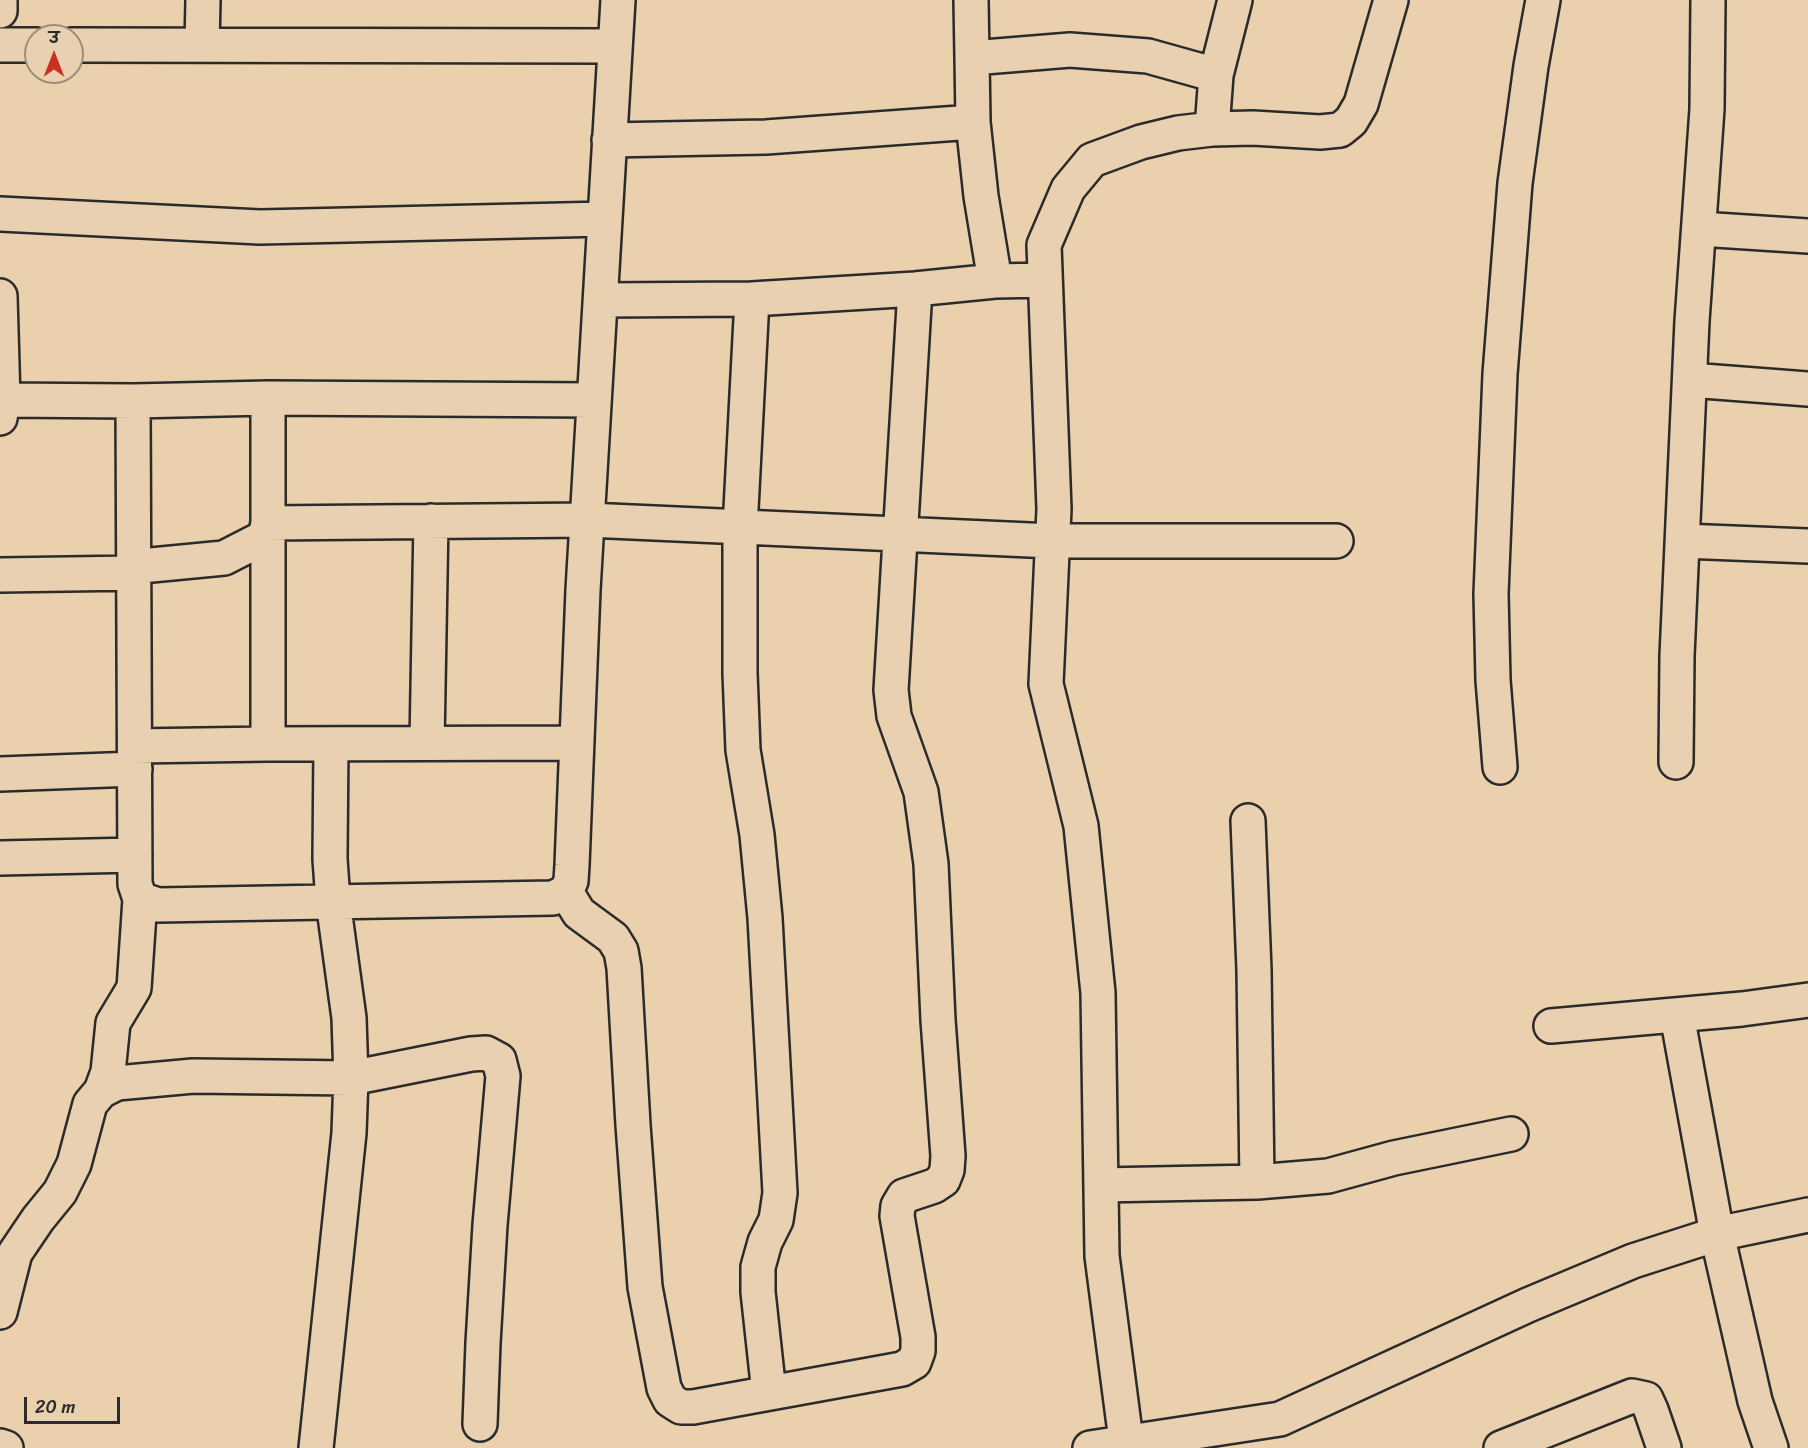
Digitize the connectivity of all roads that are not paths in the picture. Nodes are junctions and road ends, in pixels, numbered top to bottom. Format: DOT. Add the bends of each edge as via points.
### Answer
graph roads {
  1 [pos="0,0"];
  2 [pos="203,0"];
  3 [pos="618,0"];
  4 [pos="971,0"];
  5 [pos="1235,0"];
  6 [pos="1391,0"];
  7 [pos="1543,0"];
  8 [pos="1708,0"];
  9 [pos="0,11"];
  10 [pos="0,45"];
  11 [pos="24,45"];
  12 [pos="84,45"];
  13 [pos="202,45"];
  14 [pos="614,46"];
  15 [pos="972,58"];
  16 [pos="1216,75"];
  17 [pos="973,122"];
  18 [pos="1212,129"];
  19 [pos="609,140"];
  20 [pos="0,214"];
  21 [pos="605,219"];
  22 [pos="1700,229"];
  23 [pos="1808,236"];
  24 [pos="1045,280"];
  25 [pos="995,281"];
  26 [pos="915,289"];
  27 [pos="0,296"];
  28 [pos="753,299"];
  29 [pos="600,300"];
  30 [pos="1690,380"];
  31 [pos="1808,390"];
  32 [pos="268,398"];
  33 [pos="594,400"];
  34 [pos="133,401"];
  35 [pos="1,409"];
  36 [pos="588,520"];
  37 [pos="431,521"];
  38 [pos="268,523"];
  39 [pos="740,528"];
  40 [pos="901,534"];
  41 [pos="1052,541"];
  42 [pos="1336,541"];
  43 [pos="1683,541"];
  44 [pos="1808,546"];
  45 [pos="134,573"];
  46 [pos="0,575"];
  47 [pos="428,743"];
  48 [pos="577,743"];
  49 [pos="268,744"];
  50 [pos="331,744"];
  51 [pos="135,758"];
  52 [pos="1676,762"];
  53 [pos="1500,767"];
  54 [pos="0,774"];
  55 [pos="1248,821"];
  56 [pos="135,855"];
  57 [pos="0,858"];
  58 [pos="566,892"];
  59 [pos="140,899"];
  60 [pos="333,901"];
  61 [pos="1808,1000"];
  62 [pos="1677,1015"];
  63 [pos="1551,1026"];
  64 [pos="351,1078"];
  65 [pos="101,1091"];
  66 [pos="1511,1134"];
  67 [pos="1257,1182"];
  68 [pos="1101,1185"];
  69 [pos="1808,1215"];
  70 [pos="1717,1234"];
  71 [pos="7,1252"];
  72 [pos="0,1312"];
  73 [pos="769,1393"];
  74 [pos="480,1424"];
  75 [pos="1126,1445"];
  76 [pos="0,1446"];
  77 [pos="6,1448"];
  78 [pos="316,1448"];
  79 [pos="1090,1448"];
  80 [pos="1501,1448"];
  81 [pos="1664,1448"];
  82 [pos="1771,1448"];
  1 -- 9 [label="street"];
  2 -- 13 [label="street"];
  3 -- 14 [label="street"];
  4 -- 15 [label="street"];
  5 -- 16 [label="street"];
  6 -- 18 [label="street" via="1361,104 1340,130"];
  7 -- 53 [label="street" via="1515,183 1500,374 1491,594"];
  8 -- 22 [label="street"];
  10 -- 11 [label="street"];
  12 -- 13 [label="street"];
  13 -- 14 [label="street"];
  14 -- 19 [label="street"];
  15 -- 16 [label="street" via="1070,50 1115,53 1149,56"];
  15 -- 17 [label="street"];
  16 -- 18 [label="street"];
  17 -- 19 [label="street" via="766,137"];
  17 -- 25 [label="street"];
  18 -- 24 [label="street" via="1141,142 1092,160 1068,189 1044,245"];
  19 -- 21 [label="street"];
  20 -- 21 [label="street" via="260,227"];
  21 -- 29 [label="street"];
  22 -- 23 [label="street"];
  22 -- 30 [label="street"];
  24 -- 25 [label="street"];
  24 -- 41 [label="street"];
  25 -- 26 [label="street"];
  26 -- 28 [label="street"];
  26 -- 40 [label="street"];
  27 -- 35 [label="street"];
  28 -- 29 [label="street"];
  28 -- 39 [label="street"];
  29 -- 33 [label="street"];
  30 -- 31 [label="street"];
  30 -- 43 [label="street"];
  32 -- 33 [label="street"];
  32 -- 34 [label="street"];
  32 -- 38 [label="street"];
  33 -- 36 [label="street"];
  34 -- 35 [label="street"];
  34 -- 45 [label="street"];
  36 -- 37 [label="street"];
  36 -- 39 [label="street"];
  36 -- 48 [label="street"];
  37 -- 38 [label="street"];
  37 -- 47 [label="street"];
  38 -- 45 [label="street" via="265,537 224,558 141,566"];
  38 -- 49 [label="street"];
  39 -- 40 [label="street"];
  39 -- 73 [label="street" via="743,750 765,918 780,1193 776,1220 758,1267"];
  40 -- 41 [label="street"];
  40 -- 73 [label="street" via="891,690 894,716 921,792 931,864 947,1170 943,1180 904,1196 898,1206 918,1337 914,1362 902,1369"];
  41 -- 42 [label="street"];
  41 -- 68 [label="street" via="1046,684 1081,826 1098,993"];
  43 -- 44 [label="street"];
  43 -- 52 [label="street"];
  45 -- 46 [label="street"];
  45 -- 51 [label="street"];
  47 -- 48 [label="street"];
  47 -- 50 [label="street"];
  48 -- 58 [label="street" via="571,881"];
  49 -- 50 [label="street"];
  49 -- 51 [label="street"];
  50 -- 60 [label="street"];
  51 -- 54 [label="street"];
  51 -- 56 [label="street"];
  55 -- 67 [label="street"];
  56 -- 57 [label="street"];
  56 -- 59 [label="street" via="135,884"];
  58 -- 60 [label="street" via="553,898"];
  58 -- 73 [label="street" via="579,913 614,938 621,951 645,1287 664,1388 670,1400 681,1407"];
  59 -- 60 [label="street" via="159,905"];
  59 -- 65 [label="street" via="134,988 113,1023 108,1072"];
  60 -- 64 [label="street" via="349,1018"];
  61 -- 62 [label="street"];
  62 -- 63 [label="street"];
  62 -- 70 [label="street"];
  64 -- 65 [label="street" via="194,1076 117,1083"];
  64 -- 74 [label="street" via="471,1054 486,1053 499,1060 503,1076 490,1225"];
  64 -- 78 [label="street" via="349,1133"];
  65 -- 71 [label="street" via="90,1104 74,1164 60,1192"];
  66 -- 67 [label="street" via="1328,1176"];
  67 -- 68 [label="street"];
  68 -- 75 [label="street" via="1102,1256"];
  69 -- 70 [label="street"];
  70 -- 75 [label="street" via="1633,1261 1528,1305 1280,1419"];
  70 -- 82 [label="street" via="1755,1401"];
  71 -- 72 [label="street"];
  75 -- 79 [label="street"];
  76 -- 77 [label="street"];
  80 -- 81 [label="street" via="1632,1396 1646,1399"];
}
